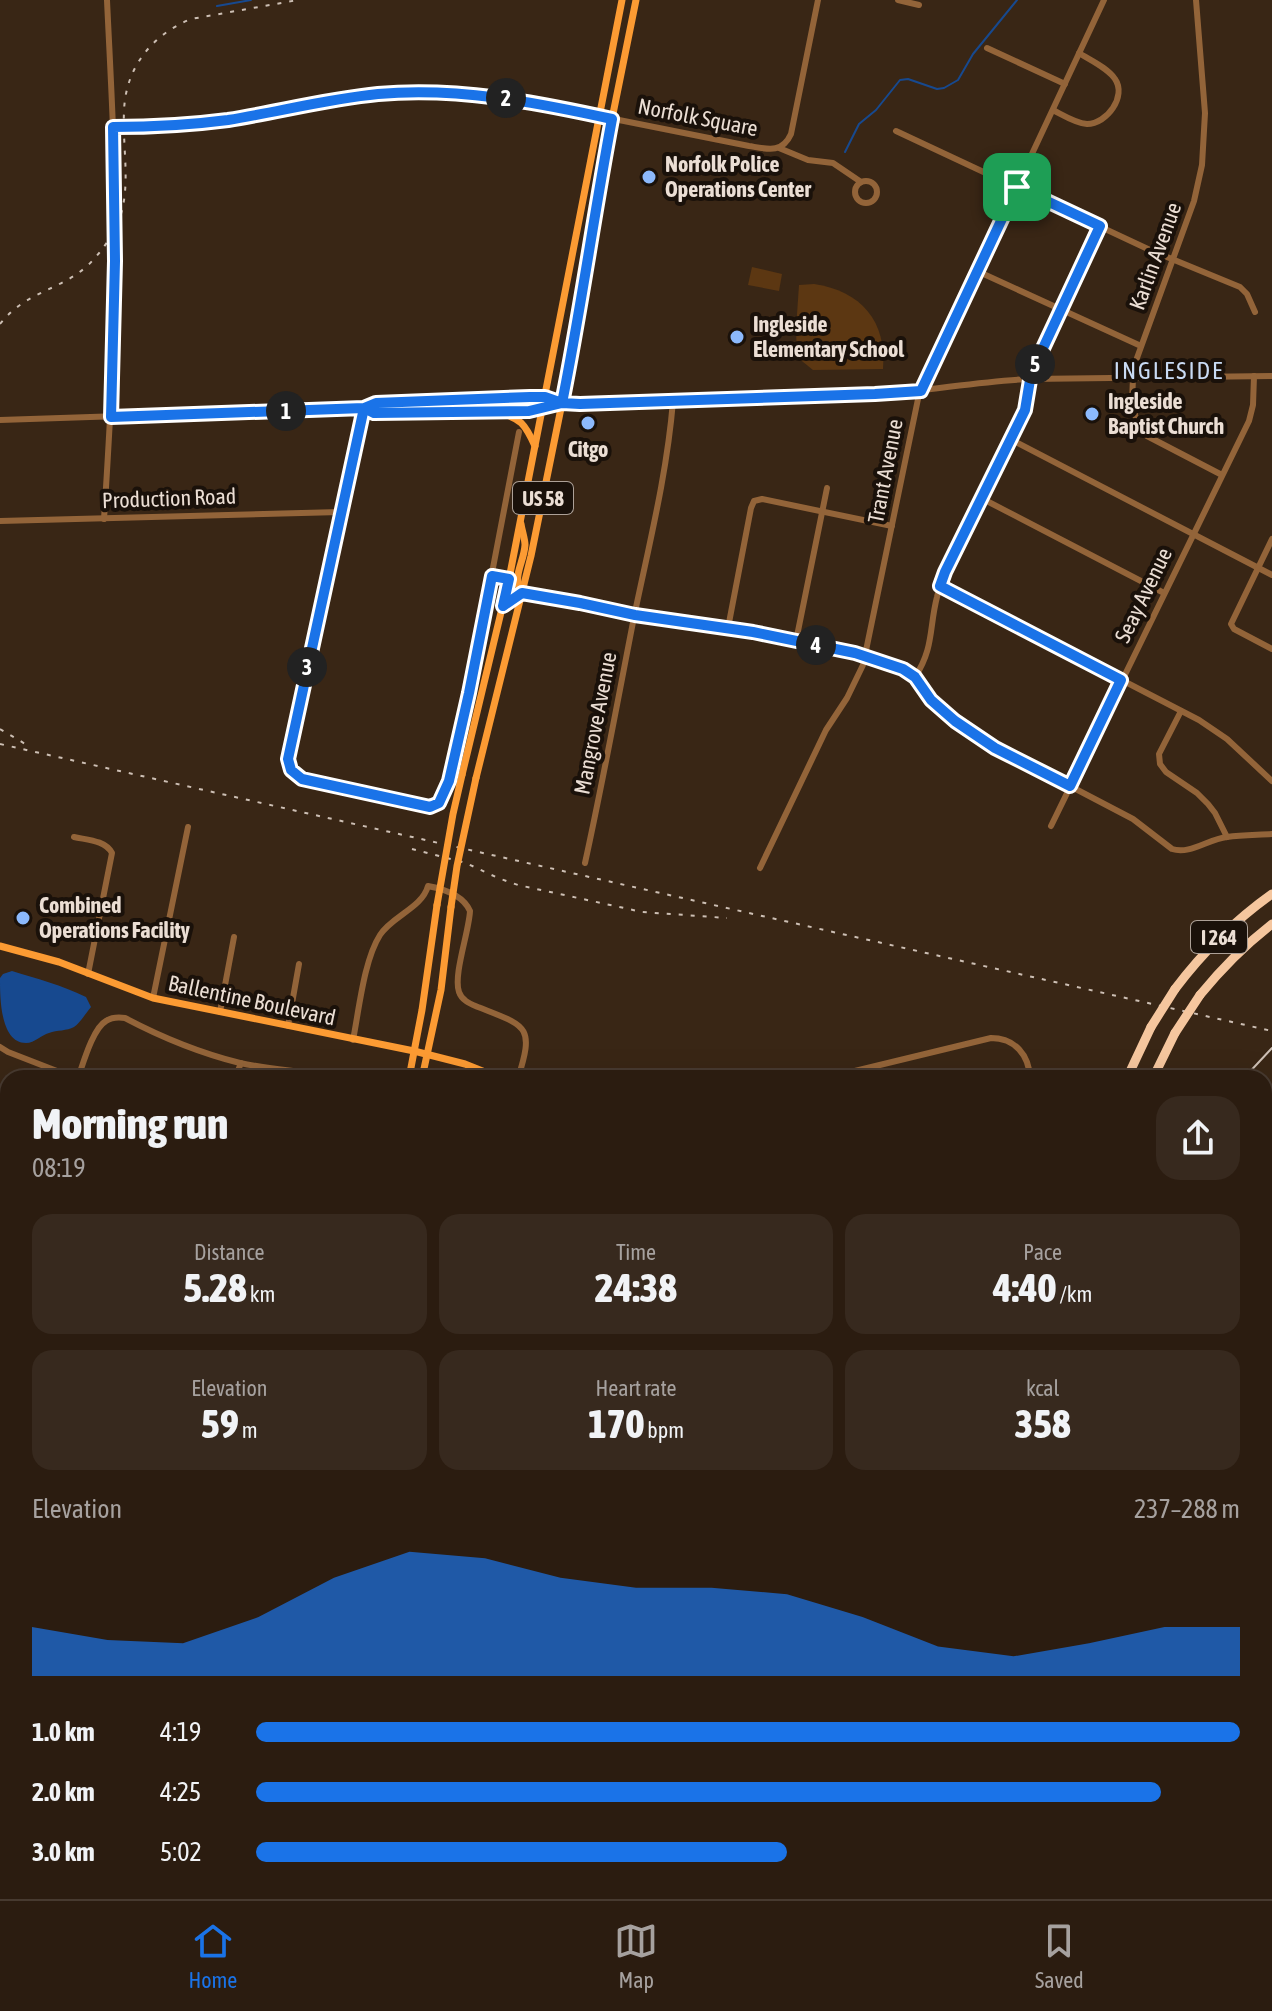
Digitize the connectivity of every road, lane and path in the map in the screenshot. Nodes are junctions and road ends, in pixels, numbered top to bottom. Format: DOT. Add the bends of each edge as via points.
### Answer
graph roads {
  1 [pos="107,0"];
  2 [pos="622,0"];
  3 [pos="636,0"];
  4 [pos="818,0"];
  5 [pos="898,0"];
  6 [pos="1104,0"];
  7 [pos="1196,0"];
  8 [pos="919,5"];
  9 [pos="987,48"];
  10 [pos="1079,53"];
  11 [pos="1065,84"];
  12 [pos="1053,110"];
  13 [pos="598,116"];
  14 [pos="612,119"];
  15 [pos="113,127"];
  16 [pos="896,131"];
  17 [pos="779,148"];
  18 [pos="861,182"];
  19 [pos="1017,187"];
  20 [pos="1100,226"];
  21 [pos="1173,259"];
  22 [pos="977,271"];
  23 [pos="1061,309"];
  24 [pos="1255,312"];
  25 [pos="1141,346"];
  26 [pos="1254,376"];
  27 [pos="1272,376"];
  28 [pos="1133,378"];
  29 [pos="1030,379"];
  30 [pos="921,391"];
  31 [pos="545,397"];
  32 [pos="673,401"];
  33 [pos="562,403"];
  34 [pos="364,408"];
  35 [pos="543,409"];
  36 [pos="497,412"];
  37 [pos="111,417"];
  38 [pos="0,420"];
  39 [pos="519,432"];
  40 [pos="1010,439"];
  41 [pos="535,447"];
  42 [pos="1222,475"];
  43 [pos="827,488"];
  44 [pos="981,498"];
  45 [pos="823,511"];
  46 [pos="340,512"];
  47 [pos="104,519"];
  48 [pos="0,521"];
  49 [pos="520,522"];
  50 [pos="892,526"];
  51 [pos="1193,534"];
  52 [pos="1272,539"];
  53 [pos="1258,568"];
  54 [pos="1272,575"];
  55 [pos="492,576"];
  56 [pos="509,579"];
  57 [pos="940,586"];
  58 [pos="522,593"];
  59 [pos="1164,593"];
  60 [pos="503,606"];
  61 [pos="635,615"];
  62 [pos="728,628"];
  63 [pos="796,641"];
  64 [pos="1272,649"];
  65 [pos="866,657"];
  66 [pos="915,677"];
  67 [pos="1121,680"];
  68 [pos="1181,711"];
  69 [pos="1272,781"];
  70 [pos="1070,786"];
  71 [pos="446,791"];
  72 [pos="458,793"];
  73 [pos="1051,826"];
  74 [pos="188,827"];
  75 [pos="1272,834"];
  76 [pos="74,837"];
  77 [pos="1227,837"];
  78 [pos="585,863"];
  79 [pos="760,868"];
  80 [pos="1272,894"];
  81 [pos="1272,924"];
  82 [pos="234,937"];
  83 [pos="0,946"];
  84 [pos="299,964"];
  85 [pos="88,974"];
  86 [pos="153,998"];
  87 [pos="220,1012"];
  88 [pos="288,1026"];
  89 [pos="353,1040"];
  90 [pos="0,1048"];
  91 [pos="414,1051"];
  92 [pos="427,1054"];
  93 [pos="0,1056"];
  94 [pos="19,1056"];
  95 [pos="241,1063"];
  96 [pos="55,1070"];
  97 [pos="80,1070"];
  98 [pos="238,1070"];
  99 [pos="282,1070"];
  100 [pos="410,1070"];
  101 [pos="424,1070"];
  102 [pos="480,1070"];
  103 [pos="520,1070"];
  104 [pos="859,1070"];
  105 [pos="1029,1070"];
  106 [pos="1131,1070"];
  107 [pos="1157,1070"];
  1 -- 15 [label="street"];
  2 -- 13 [label="main road, US 58"];
  3 -- 14 [label="main road, US 58"];
  4 -- 17 [label="street, Norfolk Square" via="791,134"];
  5 -- 8 [label="street"];
  6 -- 10 [label="street, Trant Avenue"];
  7 -- 21 [label="street, Karlin Avenue" via="1204,150 1194,201"];
  9 -- 11 [label="street"];
  10 -- 11 [label="street, Trant Avenue"];
  10 -- 12 [label="street" via="1115,79 1114,107 1105,118 1087,124"];
  11 -- 12 [label="street, Trant Avenue"];
  12 -- 19 [label="street, Trant Avenue"];
  13 -- 14 [label="street, Norfolk Square"];
  13 -- 15 [label="street, Norfolk Square" via="497,97 416,93 361,96 208,122"];
  13 -- 31 [label="main road, US 58"];
  14 -- 17 [label="street, Norfolk Square"];
  14 -- 33 [label="main road, US 58"];
  15 -- 37 [label="street"];
  16 -- 19 [label="street"];
  17 -- 18 [label="street" via="833,163"];
  19 -- 20 [label="street"];
  19 -- 22 [label="street, Trant Avenue"];
  20 -- 21 [label="street"];
  20 -- 23 [label="street"];
  21 -- 24 [label="street" via="1240,287"];
  21 -- 25 [label="street, Karlin Avenue"];
  22 -- 23 [label="street"];
  22 -- 30 [label="street, Trant Avenue"];
  23 -- 25 [label="street"];
  23 -- 29 [label="street"];
  25 -- 28 [label="street, Karlin Avenue"];
  26 -- 27 [label="street"];
  26 -- 28 [label="street"];
  26 -- 42 [label="street, Seay Avenue" via="1249,421"];
  28 -- 29 [label="street"];
  28 -- 42 [label="street, Karlin Avenue" via="1135,417 1143,432"];
  29 -- 30 [label="street"];
  29 -- 40 [label="street" via="1025,410"];
  30 -- 32 [label="street"];
  30 -- 50 [label="street, Trant Avenue"];
  31 -- 33 [label="street"];
  31 -- 34 [label="street" via="376,403"];
  31 -- 35 [label="main road, US 58"];
  32 -- 33 [label="street"];
  32 -- 61 [label="street, Mangrove Avenue"];
  33 -- 35 [label="street"];
  33 -- 58 [label="main road, US 58"];
  34 -- 36 [label="street" via="398,414"];
  34 -- 37 [label="street"];
  34 -- 46 [label="street"];
  35 -- 36 [label="street"];
  35 -- 41 [label="main road, US 58"];
  36 -- 41 [label="main road" via="519,420"];
  37 -- 38 [label="street"];
  37 -- 47 [label="street"];
  39 -- 55 [label="street"];
  40 -- 44 [label="street"];
  40 -- 51 [label="street"];
  41 -- 49 [label="main road, US 58"];
  42 -- 51 [label="street, Seay Avenue"];
  43 -- 45 [label="street"];
  44 -- 57 [label="street"];
  44 -- 59 [label="street"];
  45 -- 50 [label="street"];
  45 -- 62 [label="street" via="754,501"];
  45 -- 63 [label="street"];
  46 -- 47 [label="street, Production Road"];
  46 -- 71 [label="street" via="288,759 291,770 298,777 430,807"];
  47 -- 48 [label="street, Production Road"];
  49 -- 56 [label="main road, US 58"];
  49 -- 58 [label="main road" via="525,545 517,580"];
  50 -- 65 [label="street, Trant Avenue"];
  51 -- 53 [label="street"];
  51 -- 59 [label="street, Seay Avenue"];
  52 -- 53 [label="street"];
  53 -- 54 [label="street"];
  53 -- 64 [label="street" via="1232,621 1234,629"];
  55 -- 56 [label="street"];
  55 -- 71 [label="street"];
  56 -- 60 [label="main road, US 58"];
  57 -- 66 [label="street" via="928,651"];
  57 -- 67 [label="street"];
  58 -- 60 [label="main road"];
  58 -- 61 [label="street"];
  58 -- 92 [label="main road, US 58, bridge" via="457,866"];
  59 -- 67 [label="street, Seay Avenue"];
  60 -- 91 [label="main road, US 58, bridge" via="453,814"];
  61 -- 62 [label="street"];
  61 -- 78 [label="street, Mangrove Avenue"];
  62 -- 63 [label="street"];
  63 -- 65 [label="street"];
  65 -- 66 [label="street"];
  65 -- 79 [label="street, Trant Avenue"];
  66 -- 70 [label="street" via="955,721"];
  67 -- 68 [label="street"];
  67 -- 70 [label="street, Seay Avenue"];
  68 -- 69 [label="street" via="1227,739"];
  68 -- 77 [label="street" via="1159,754 1160,764 1208,804"];
  70 -- 73 [label="street, Seay Avenue"];
  70 -- 77 [label="street" via="1133,819 1178,851"];
  71 -- 72 [label="street"];
  74 -- 86 [label="street"];
  75 -- 77 [label="street"];
  76 -- 85 [label="street" via="104,844 112,853"];
  80 -- 106 [label="highway, I 264, bridge" via="1212,945 1175,989"];
  81 -- 107 [label="highway, I 264, bridge" via="1200,995"];
  82 -- 87 [label="street"];
  83 -- 85 [label="main road, Ballentine Boulevard"];
  84 -- 88 [label="street"];
  85 -- 86 [label="main road, Ballentine Boulevard"];
  86 -- 87 [label="main road, Ballentine Boulevard"];
  87 -- 88 [label="main road, Ballentine Boulevard"];
  88 -- 89 [label="main road, Ballentine Boulevard"];
  89 -- 91 [label="main road, Ballentine Boulevard"];
  89 -- 103 [label="street" via="376,942 389,924 424,897 428,886 467,904 458,990 469,1003 524,1030 527,1041"];
  90 -- 93 [label="street"];
  90 -- 94 [label="street"];
  91 -- 92 [label="main road, Ballentine Boulevard"];
  91 -- 100 [label="main road, US 58"];
  92 -- 101 [label="main road, US 58"];
  92 -- 102 [label="main road, Ballentine Boulevard"];
  93 -- 94 [label="street"];
  94 -- 96 [label="street"];
  95 -- 97 [label="street" via="182,1045 125,1018 111,1018 101,1025"];
  95 -- 98 [label="street"];
  95 -- 99 [label="street"];
  104 -- 105 [label="street" via="991,1038 1018,1047"];
}
